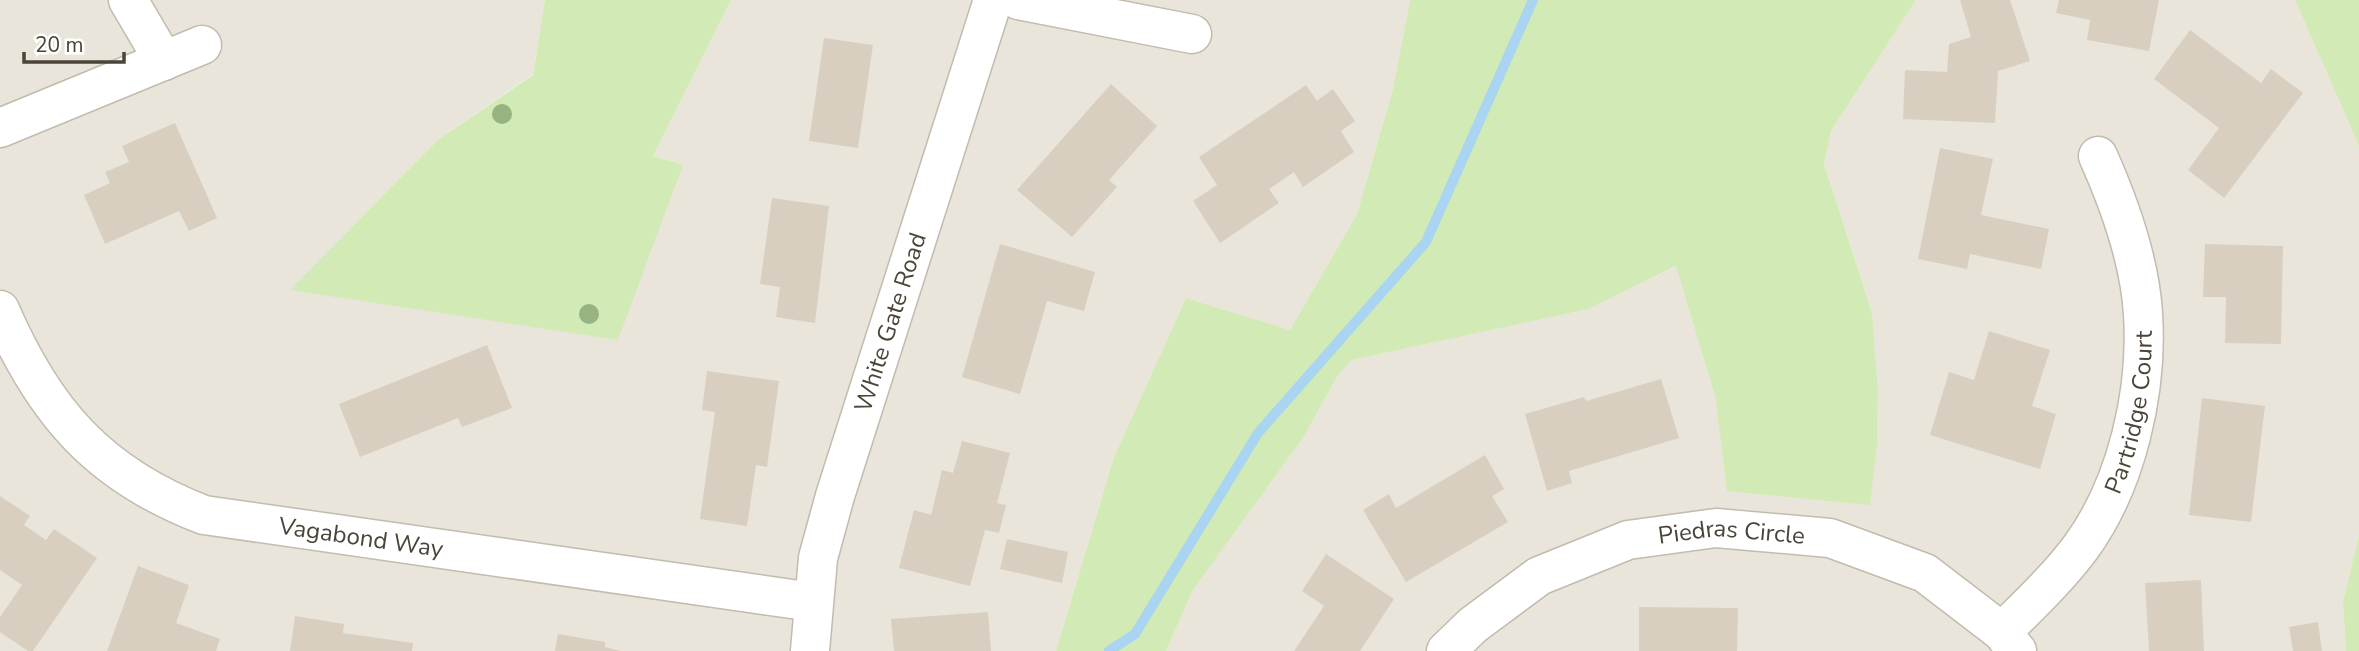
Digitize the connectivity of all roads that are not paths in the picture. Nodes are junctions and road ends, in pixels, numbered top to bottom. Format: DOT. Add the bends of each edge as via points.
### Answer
graph roads {
  1 [pos="128,0"];
  2 [pos="993,0"];
  3 [pos="1018,0"];
  4 [pos="1192,34"];
  5 [pos="202,45"];
  6 [pos="164,61"];
  7 [pos="0,128"];
  8 [pos="2098,156"];
  9 [pos="0,310"];
  10 [pos="813,603"];
  11 [pos="2009,642"];
  12 [pos="810,651"];
  13 [pos="1446,651"];
  1 -- 6 [label="street"];
  2 -- 10 [label="street, White Gate Road" via="835,496 818,558"];
  3 -- 4 [label="street"];
  5 -- 6 [label="street"];
  6 -- 7 [label="street"];
  8 -- 11 [label="street, Partridge Court" via="2128,236 2143,313 2140,399 2120,474 2082,545"];
  9 -- 10 [label="street, Vagabond Way" via="43,395 78,435 126,478 163,499 204,514"];
  10 -- 12 [label="street, White Gate Road"];
  11 -- 13 [label="street, Piedras Circle" via="1925,573 1830,538 1716,528 1628,540 1539,576"];
}
